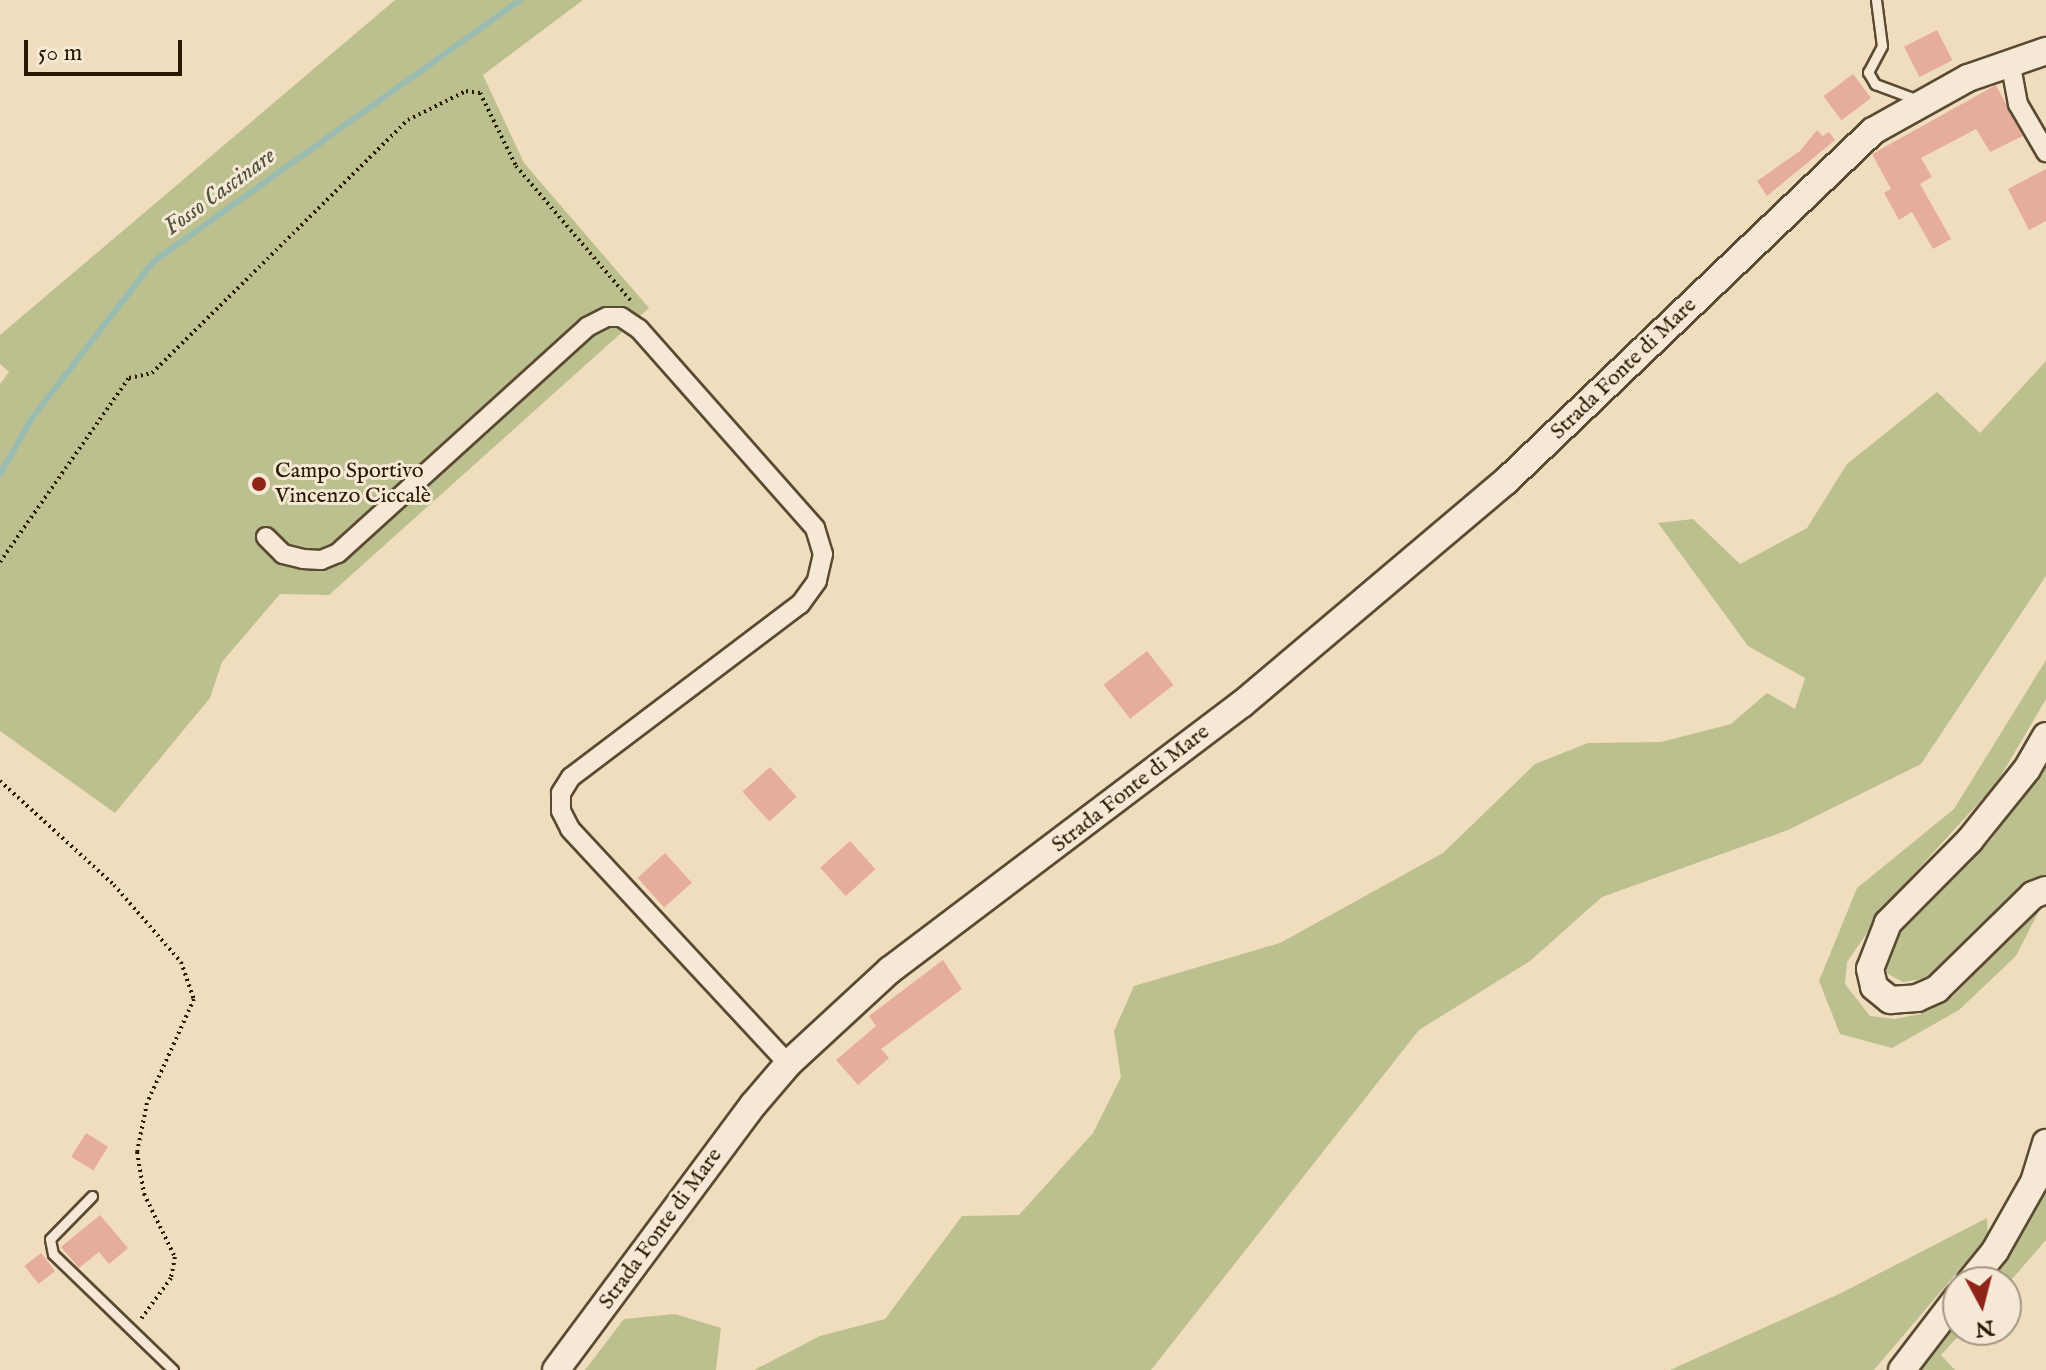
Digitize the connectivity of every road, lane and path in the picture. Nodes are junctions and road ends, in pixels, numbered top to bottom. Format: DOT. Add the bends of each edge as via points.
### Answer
graph roads {
  1 [pos="1876,0"];
  2 [pos="2046,51"];
  3 [pos="2010,61"];
  4 [pos="1922,102"];
  5 [pos="2046,152"];
  6 [pos="639,329"];
  7 [pos="266,537"];
  8 [pos="0,562"];
  9 [pos="2046,736"];
  10 [pos="0,781"];
  11 [pos="2046,890"];
  12 [pos="788,1064"];
  13 [pos="2046,1143"];
  14 [pos="92,1196"];
  15 [pos="1983,1266"];
  16 [pos="1942,1318"];
  17 [pos="131,1333"];
  18 [pos="173,1370"];
  19 [pos="556,1370"];
  20 [pos="1902,1370"];
  1 -- 4 [label="lane" via="1882,46 1868,72 1875,84"];
  2 -- 3 [label="street, Strada Fonte di Mare"];
  3 -- 4 [label="street, Strada Fonte di Mare"];
  3 -- 5 [label="street" via="2018,104"];
  4 -- 12 [label="street, Strada Fonte di Mare" via="1873,131 1506,481 1242,704 890,970"];
  6 -- 7 [label="street" via="621,317 587,327 338,553 303,559 283,554"];
  6 -- 8 [label="path" via="635,305 516,166 480,93 466,91 408,120 152,373 129,378"];
  6 -- 12 [label="street" via="815,528 823,554 817,581 800,604 571,777 561,793 561,811 570,829"];
  9 -- 11 [label="street" via="2027,769 1970,840 1888,923 1870,969 1874,987 1890,1000 1917,998 1937,989 2033,895"];
  10 -- 17 [label="path" via="114,885 181,962 194,999 147,1103 137,1152 144,1194 175,1257 171,1278"];
  12 -- 19 [label="street, Strada Fonte di Mare"];
  13 -- 15 [label="street" via="2034,1182"];
  14 -- 17 [label="lane" via="50,1239 53,1254"];
  16 -- 20 [label="street"];
  17 -- 18 [label="lane"];
}
